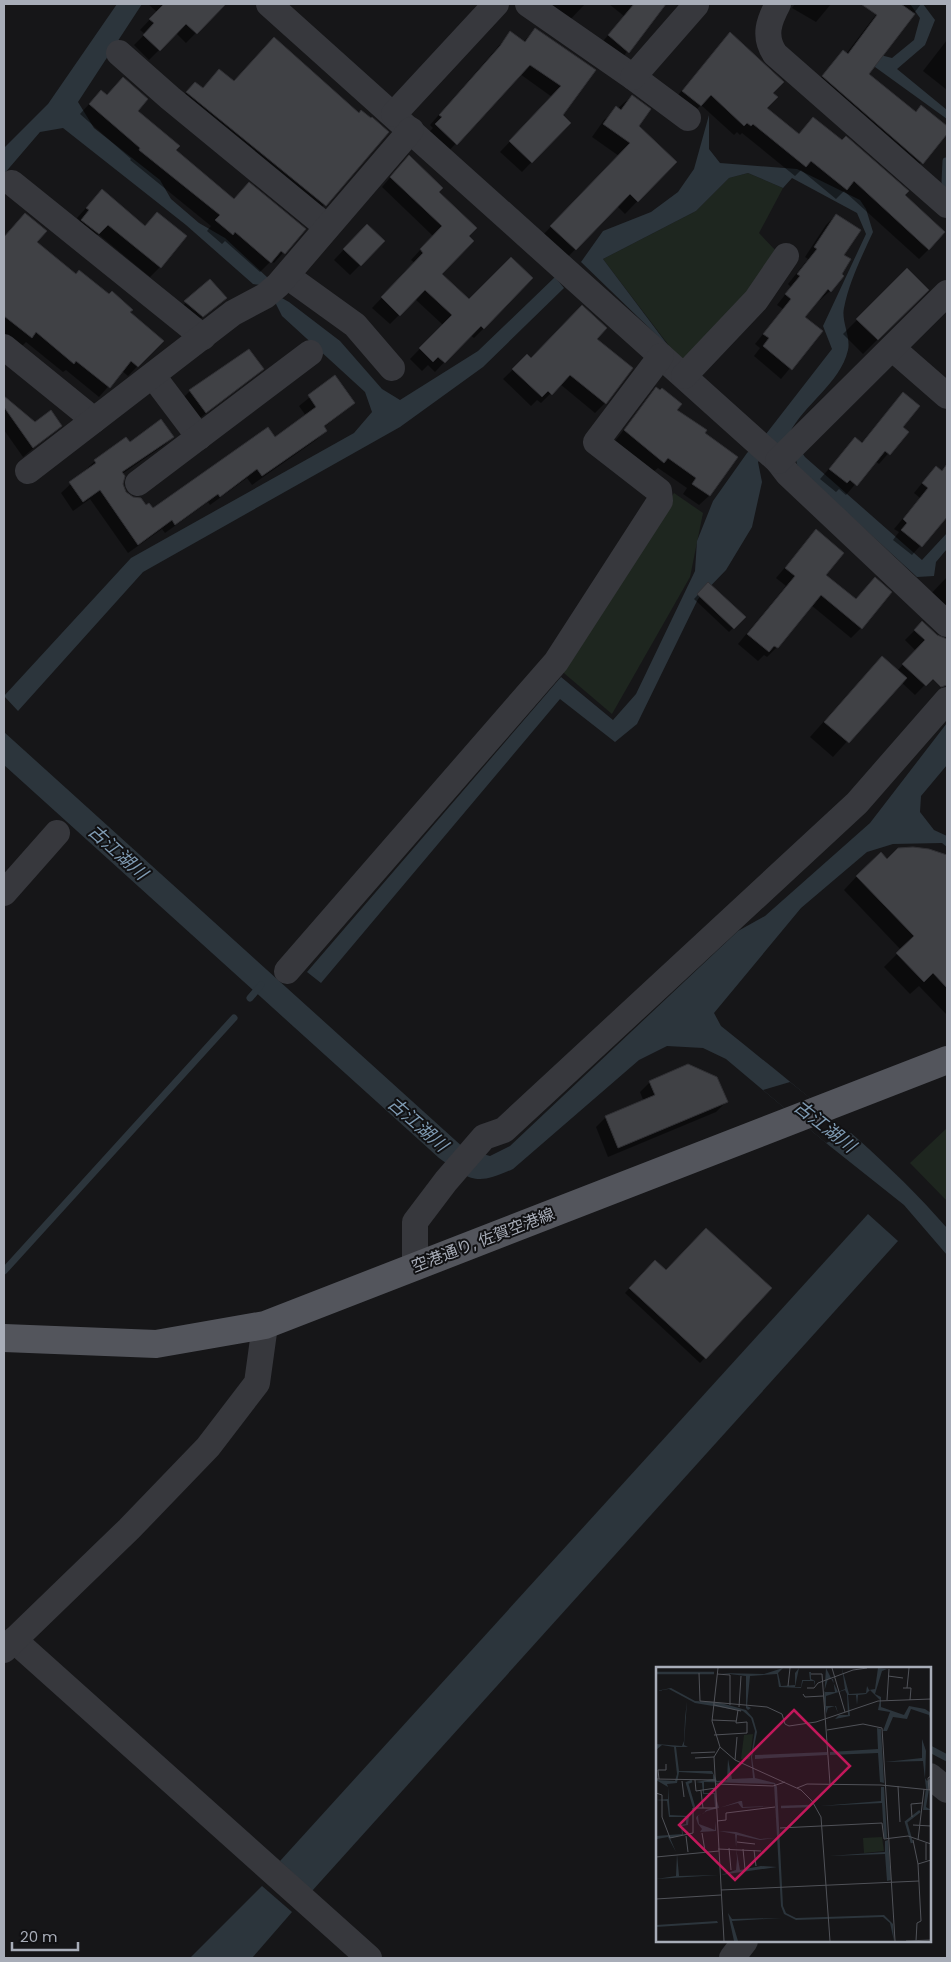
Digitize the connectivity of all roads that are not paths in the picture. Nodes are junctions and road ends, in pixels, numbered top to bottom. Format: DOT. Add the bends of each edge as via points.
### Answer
graph roads {
  1 [pos="269,4"];
  2 [pos="496,4"];
  3 [pos="528,4"];
  4 [pos="778,4"];
  5 [pos="696,5"];
  6 [pos="119,53"];
  7 [pos="633,77"];
  8 [pos="688,118"];
  9 [pos="402,122"];
  10 [pos="12,183"];
  11 [pos="947,205"];
  12 [pos="327,227"];
  13 [pos="786,256"];
  14 [pos="277,286"];
  15 [pos="947,293"];
  16 [pos="203,337"];
  17 [pos="4,347"];
  18 [pos="892,348"];
  19 [pos="310,353"];
  20 [pos="661,356"];
  21 [pos="392,368"];
  22 [pos="153,376"];
  23 [pos="684,376"];
  24 [pos="947,396"];
  25 [pos="94,420"];
  26 [pos="199,437"];
  27 [pos="778,450"];
  28 [pos="28,471"];
  29 [pos="138,483"];
  30 [pos="947,624"];
  31 [pos="947,700"];
  32 [pos="57,833"];
  33 [pos="4,893"];
  34 [pos="287,971"];
  35 [pos="947,1060"];
  36 [pos="415,1266"];
  37 [pos="265,1325"];
  38 [pos="4,1338"];
  39 [pos="9,1645"];
  40 [pos="931,1777"];
  41 [pos="947,1790"];
  42 [pos="743,1942"];
  43 [pos="369,1958"];
  44 [pos="732,1958"];
  1 -- 9 [label="street"];
  2 -- 9 [label="street"];
  3 -- 7 [label="street"];
  4 -- 11 [label="street" via="769,21 768,32 769,44 775,54"];
  5 -- 7 [label="street"];
  6 -- 12 [label="street"];
  7 -- 8 [label="street"];
  9 -- 12 [label="street"];
  9 -- 20 [label="street"];
  10 -- 16 [label="street"];
  12 -- 14 [label="street"];
  13 -- 23 [label="street" via="756,300"];
  14 -- 16 [label="street" via="233,313"];
  14 -- 21 [label="street" via="355,325"];
  15 -- 18 [label="street"];
  16 -- 22 [label="street"];
  17 -- 25 [label="street"];
  18 -- 24 [label="street"];
  18 -- 27 [label="street"];
  19 -- 26 [label="street"];
  20 -- 23 [label="street"];
  20 -- 34 [label="street" via="596,442 658,490 660,501 556,662"];
  22 -- 25 [label="street"];
  22 -- 26 [label="street"];
  23 -- 27 [label="street"];
  25 -- 28 [label="street"];
  26 -- 29 [label="street"];
  27 -- 30 [label="street" via="788,474"];
  31 -- 36 [label="street" via="858,804 504,1130 484,1137 415,1222"];
  32 -- 33 [label="street"];
  35 -- 36 [label="main road, 空港通り, 佐賀空港線"];
  36 -- 37 [label="main road, 空港通り, 佐賀空港線"];
  37 -- 38 [label="main road, 空港通り, 佐賀空港線" via="156,1344"];
  37 -- 39 [label="street" via="257,1383 208,1447"];
  39 -- 43 [label="street"];
  40 -- 41 [label="street"];
  42 -- 44 [label="street"];
}
